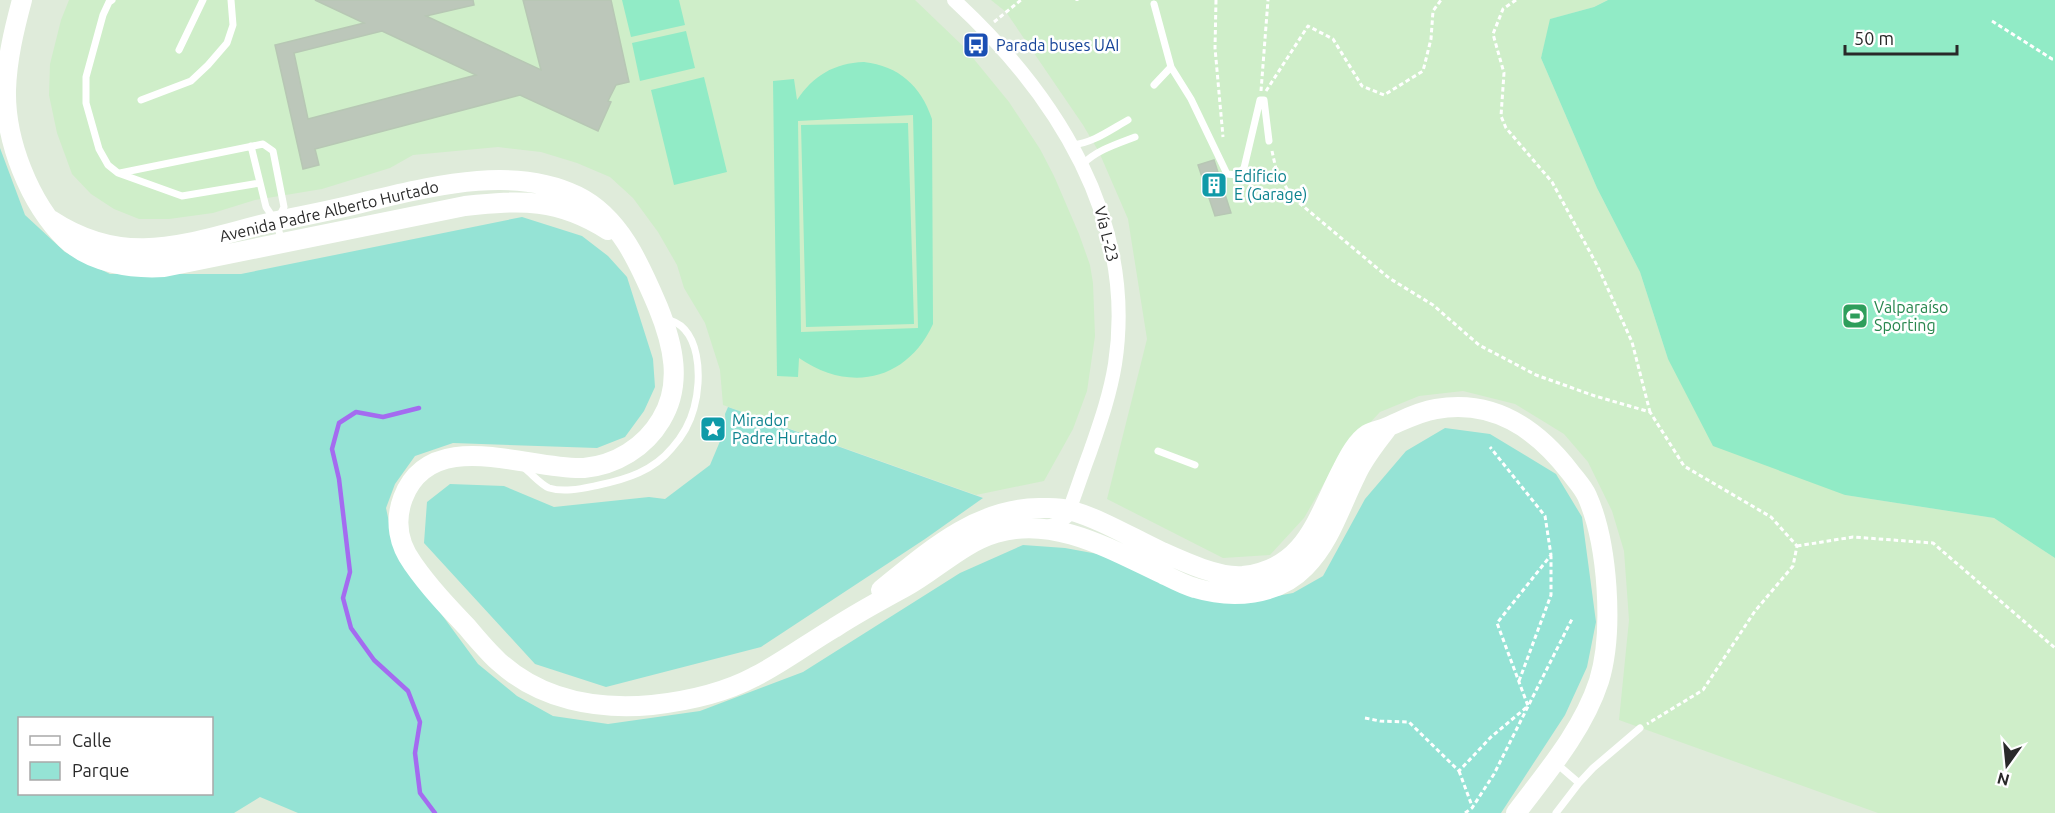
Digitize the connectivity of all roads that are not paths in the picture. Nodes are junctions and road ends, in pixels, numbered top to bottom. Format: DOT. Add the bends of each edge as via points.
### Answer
graph roads {
  1 [pos="22,0"];
  2 [pos="203,0"];
  3 [pos="231,0"];
  4 [pos="954,0"];
  5 [pos="108,1"];
  6 [pos="1154,4"];
  7 [pos="179,50"];
  8 [pos="1171,67"];
  9 [pos="1154,85"];
  10 [pos="141,100"];
  11 [pos="1128,120"];
  12 [pos="1135,137"];
  13 [pos="1269,141"];
  14 [pos="1072,145"];
  15 [pos="251,146"];
  16 [pos="1083,165"];
  17 [pos="118,173"];
  18 [pos="260,183"];
  19 [pos="51,220"];
  20 [pos="276,222"];
  21 [pos="282,244"];
  22 [pos="627,245"];
  23 [pos="1389,427"];
  24 [pos="1158,452"];
  25 [pos="1194,465"];
  26 [pos="1069,510"];
  27 [pos="1041,529"];
  28 [pos="1078,537"];
  29 [pos="838,625"];
  30 [pos="1640,728"];
  31 [pos="1554,762"];
  32 [pos="1579,783"];
  33 [pos="1516,813"];
  34 [pos="1556,813"];
  1 -- 19 [label="main road, Avenida Padre Alberto Hurtado" via="7,74 9,126 29,185"];
  2 -- 7 [label="lane"];
  3 -- 10 [label="lane" via="233,25 221,50 191,81"];
  4 -- 14 [label="street, Vía L-23" via="1023,72"];
  5 -- 17 [label="lane" via="86,77 86,103 99,149"];
  6 -- 8 [label="lane"];
  8 -- 9 [label="lane"];
  8 -- 13 [label="lane" via="1227,174 1237,175 1244,168 1260,100 1264,100"];
  11 -- 14 [label="lane" via="1083,144"];
  12 -- 16 [label="lane" via="1100,151"];
  14 -- 16 [label="street, Vía L-23"];
  15 -- 17 [label="lane"];
  15 -- 18 [label="lane"];
  15 -- 20 [label="lane" via="263,144 273,151 284,207"];
  16 -- 26 [label="street, Vía L-23" via="1110,237 1118,288 1118,339 1110,390"];
  17 -- 18 [label="lane" via="182,196"];
  18 -- 20 [label="lane" via="266,207"];
  19 -- 20 [label="main road, Avenida Padre Alberto Hurtado" via="95,242 128,249 198,241"];
  19 -- 21 [label="main road, Avenida Padre Alberto Hurtado" via="66,239 80,248 107,261 135,267 164,267"];
  20 -- 21 [label="lane"];
  20 -- 22 [label="main road, Avenida Padre Alberto Hurtado" via="424,188 498,180 557,189 584,200 609,219"];
  21 -- 22 [label="main road, Avenida Padre Alberto Hurtado" via="465,206 529,201 580,215"];
  22 -- 29 [label="main road, Avenida Padre Alberto Hurtado" via="663,319 673,352 674,380 662,419 644,441 622,457 595,466 567,468 482,456 448,458 426,468 409,485 400,507 398,531 405,551 429,585 498,662 520,679 564,698 615,707 688,701 716,693 752,678"];
  23 -- 26 [label="main road, Avenida Padre Alberto Hurtado" via="1367,434 1351,453 1306,542 1279,566 1266,571 1239,576 1198,568"];
  23 -- 28 [label="main road, Avenida Padre Alberto Hurtado" via="1357,472 1324,545 1290,580 1268,590 1237,595 1194,588"];
  23 -- 31 [label="main road, Avenida Padre Alberto Hurtado" via="1434,409 1483,408 1512,419 1539,437 1586,492 1604,567 1605,656 1584,718"];
  24 -- 25 [label="lane"];
  26 -- 27 [label="street" via="1064,520"];
  26 -- 28 [label="street" via="1070,524"];
  26 -- 29 [label="main road, Avenida Padre Alberto Hurtado" via="1023,508 956,532"];
  27 -- 28 [label="main road, Avenida Padre Alberto Hurtado"];
  27 -- 29 [label="main road, Avenida Padre Alberto Hurtado" via="1018,528 978,539 921,578"];
  30 -- 32 [label="lane"];
  31 -- 32 [label="lane"];
  31 -- 33 [label="main road, Avenida Padre Alberto Hurtado"];
  32 -- 34 [label="lane"];
}
